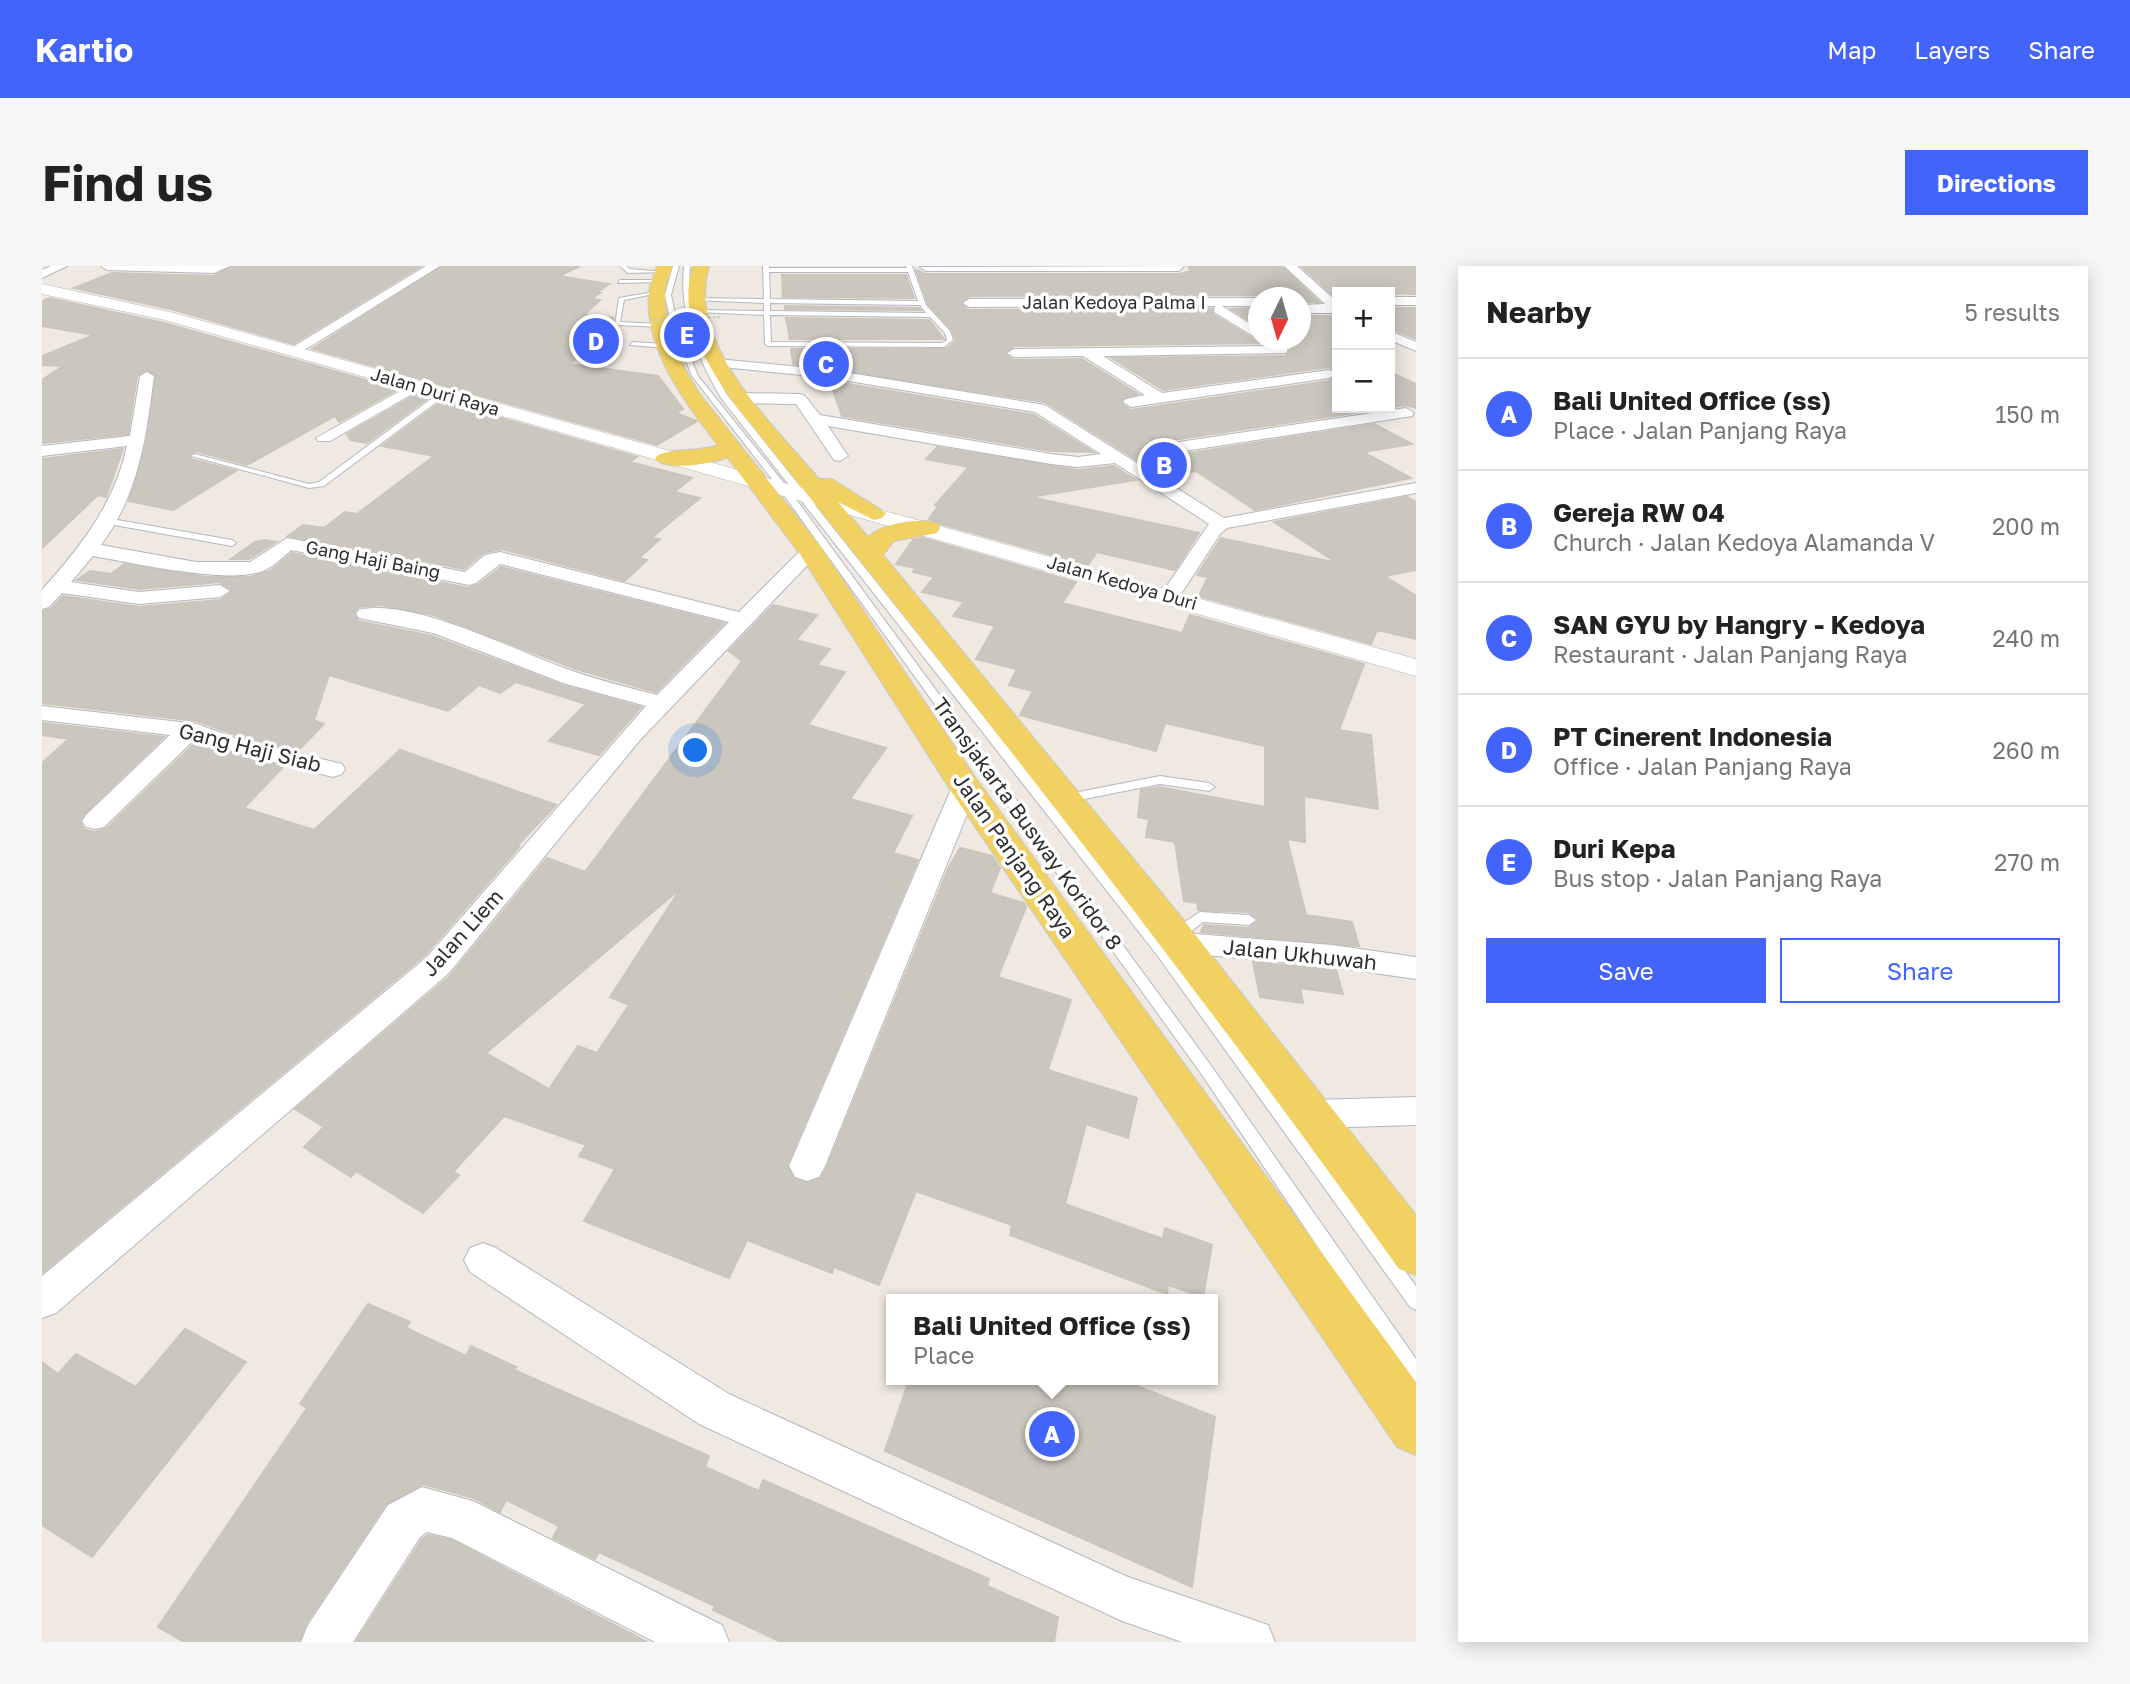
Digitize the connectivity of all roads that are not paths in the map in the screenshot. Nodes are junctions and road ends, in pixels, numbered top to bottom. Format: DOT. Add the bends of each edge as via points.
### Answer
graph roads {
  1 [pos="61,266"];
  2 [pos="107,266"];
  3 [pos="224,266"];
  4 [pos="435,266"];
  5 [pos="622,266"];
  6 [pos="687,266"];
  7 [pos="701,266"];
  8 [pos="1290,266"];
  9 [pos="766,268"];
  10 [pos="910,268"];
  11 [pos="927,270"];
  12 [pos="42,274"];
  13 [pos="1184,274"];
  14 [pos="664,276"];
  15 [pos="620,282"];
  16 [pos="42,289"];
  17 [pos="767,301"];
  18 [pos="1395,301"];
  19 [pos="1416,301"];
  20 [pos="922,303"];
  21 [pos="1248,303"];
  22 [pos="1311,303"];
  23 [pos="1332,303"];
  24 [pos="696,306"];
  25 [pos="1213,306"];
  26 [pos="1332,306"];
  27 [pos="1332,306"];
  28 [pos="969,307"];
  29 [pos="1248,308"];
  30 [pos="1311,308"];
  31 [pos="1395,308"];
  32 [pos="1416,308"];
  33 [pos="767,313"];
  34 [pos="931,315"];
  35 [pos="655,323"];
  36 [pos="1395,327"];
  37 [pos="1248,329"];
  38 [pos="1416,336"];
  39 [pos="1395,337"];
  40 [pos="632,344"];
  41 [pos="666,346"];
  42 [pos="1416,346"];
  43 [pos="1282,350"];
  44 [pos="293,351"];
  45 [pos="1086,352"];
  46 [pos="1014,353"];
  47 [pos="1293,356"];
  48 [pos="718,363"];
  49 [pos="813,372"];
  50 [pos="147,376"];
  51 [pos="1332,376"];
  52 [pos="1332,376"];
  53 [pos="416,386"];
  54 [pos="1022,389"];
  55 [pos="442,395"];
  56 [pos="740,398"];
  57 [pos="1160,398"];
  58 [pos="800,399"];
  59 [pos="1131,402"];
  60 [pos="1395,407"];
  61 [pos="1040,408"];
  62 [pos="1411,415"];
  63 [pos="815,419"];
  64 [pos="324,438"];
  65 [pos="138,440"];
  66 [pos="731,447"];
  67 [pos="1159,450"];
  68 [pos="42,451"];
  69 [pos="195,456"];
  70 [pos="840,456"];
  71 [pos="666,458"];
  72 [pos="1116,458"];
  73 [pos="792,460"];
  74 [pos="760,483"];
  75 [pos="1416,488"];
  76 [pos="805,495"];
  77 [pos="874,513"];
  78 [pos="106,521"];
  79 [pos="1221,524"];
  80 [pos="928,528"];
  81 [pos="232,543"];
  82 [pos="88,549"];
  83 [pos="811,551"];
  84 [pos="870,555"];
  85 [pos="56,586"];
  86 [pos="220,591"];
  87 [pos="1170,596"];
  88 [pos="42,603"];
  89 [pos="366,614"];
  90 [pos="745,620"];
  91 [pos="1416,668"];
  92 [pos="662,704"];
  93 [pos="42,713"];
  94 [pos="191,730"];
  95 [pos="333,769"];
  96 [pos="965,787"];
  97 [pos="1209,787"];
  98 [pos="1069,798"];
  99 [pos="95,821"];
  100 [pos="1249,920"];
  101 [pos="1180,939"];
  102 [pos="1416,968"];
  103 [pos="1416,1111"];
  104 [pos="1314,1114"];
  105 [pos="807,1166"];
  106 [pos="1416,1253"];
  107 [pos="483,1260"];
  108 [pos="42,1300"];
  109 [pos="1416,1301"];
  110 [pos="1416,1375"];
  111 [pos="1416,1428"];
  112 [pos="325,1642"];
  113 [pos="705,1642"];
  114 [pos="1251,1642"];
  1 -- 12 [label="street"];
  2 -- 3 [label="street" via="216,270"];
  4 -- 44 [label="street"];
  5 -- 14 [label="lane"];
  6 -- 76 [label="lane, Transjakarta Busway Koridor 8" via="685,299 708,367 724,396"];
  7 -- 24 [label="main road"];
  8 -- 23 [label="street"];
  9 -- 10 [label="lane"];
  9 -- 17 [label="lane"];
  10 -- 20 [label="lane"];
  11 -- 13 [label="street"];
  13 -- 25 [label="street"];
  14 -- 15 [label="lane"];
  14 -- 35 [label="main road, Jalan Panjang Raya"];
  14 -- 35 [label="lane" via="621,299 617,324"];
  14 -- 76 [label="lane, Transjakarta Busway Koridor 8" via="674,323 695,376"];
  16 -- 44 [label="street, Jalan Duri Raya" via="114,303"];
  17 -- 20 [label="lane"];
  17 -- 24 [label="lane"];
  17 -- 33 [label="lane"];
  18 -- 19 [label="street"];
  20 -- 34 [label="lane"];
  21 -- 25 [label="street, Jalan Kedoya Palma I"];
  22 -- 26 [label="street"];
  24 -- 33 [label="lane"];
  24 -- 48 [label="main road"];
  25 -- 28 [label="street, Jalan Kedoya Palma I"];
  25 -- 29 [label="street, Jalan Kedoya Palma I"];
  25 -- 37 [label="street"];
  27 -- 30 [label="street"];
  31 -- 32 [label="street"];
  33 -- 34 [label="lane"];
  33 -- 34 [label="lane" via="767,343 772,346 929,347 948,343 948,332"];
  35 -- 41 [label="main road, Jalan Panjang Raya"];
  36 -- 38 [label="street"];
  39 -- 42 [label="street"];
  40 -- 41 [label="lane"];
  41 -- 66 [label="main road, Jalan Panjang Raya" via="690,395"];
  43 -- 47 [label="street"];
  44 -- 53 [label="street, Jalan Duri Raya"];
  45 -- 46 [label="street"];
  45 -- 47 [label="street"];
  45 -- 57 [label="street"];
  47 -- 51 [label="street"];
  48 -- 49 [label="street"];
  48 -- 56 [label="main road"];
  49 -- 58 [label="street" via="800,387"];
  49 -- 61 [label="street"];
  50 -- 65 [label="street"];
  52 -- 57 [label="street"];
  53 -- 55 [label="street, Jalan Duri Raya"];
  53 -- 64 [label="street"];
  54 -- 61 [label="street"];
  55 -- 69 [label="lane" via="321,484 309,486"];
  55 -- 71 [label="street, Jalan Duri Raya"];
  56 -- 58 [label="street"];
  56 -- 73 [label="main road"];
  57 -- 59 [label="street"];
  58 -- 63 [label="street"];
  60 -- 62 [label="street"];
  61 -- 72 [label="street"];
  62 -- 67 [label="street"];
  63 -- 70 [label="street"];
  63 -- 72 [label="street" via="1051,459"];
  65 -- 68 [label="street"];
  65 -- 78 [label="street" via="122,495"];
  66 -- 71 [label="main road" via="708,458"];
  66 -- 74 [label="main road, Jalan Panjang Raya"];
  71 -- 74 [label="street, Jalan Duri Raya"];
  72 -- 79 [label="street"];
  73 -- 76 [label="main road"];
  73 -- 77 [label="main road"];
  74 -- 76 [label="street, Jalan Duri Raya"];
  74 -- 83 [label="main road, Jalan Panjang Raya"];
  75 -- 79 [label="street"];
  76 -- 77 [label="street, Jalan Kedoya Duri"];
  76 -- 84 [label="main road"];
  76 -- 109 [label="lane, Transjakarta Busway Koridor 8" via="1162,951"];
  76 -- 110 [label="lane, Transjakarta Busway Koridor 8"];
  77 -- 80 [label="street, Jalan Kedoya Duri"];
  78 -- 81 [label="lane"];
  78 -- 82 [label="street"];
  79 -- 87 [label="street"];
  80 -- 84 [label="main road" via="885,535 872,546"];
  80 -- 87 [label="street, Jalan Kedoya Duri"];
  82 -- 85 [label="street"];
  82 -- 90 [label="street, Gang Haji Baing" via="196,568 251,568 287,544 469,579 492,559 500,558"];
  83 -- 90 [label="street, Jalan Liem"];
  83 -- 96 [label="main road, Jalan Panjang Raya"];
  84 -- 98 [label="main road"];
  85 -- 86 [label="street" via="138,598"];
  85 -- 88 [label="street"];
  87 -- 91 [label="street, Jalan Kedoya Duri"];
  89 -- 92 [label="street" via="401,617 446,629 558,674"];
  90 -- 92 [label="street, Jalan Liem"];
  92 -- 108 [label="street, Jalan Liem" via="438,965"];
  93 -- 94 [label="street, Gang Haji Siab"];
  94 -- 95 [label="street, Gang Haji Siab"];
  94 -- 99 [label="street"];
  96 -- 105 [label="street"];
  96 -- 111 [label="main road, Jalan Panjang Raya"];
  97 -- 98 [label="lane" via="1160,780"];
  98 -- 101 [label="main road"];
  100 -- 101 [label="lane" via="1200,917"];
  101 -- 102 [label="street, Jalan Ukhuwah"];
  101 -- 104 [label="main road"];
  103 -- 104 [label="street"];
  104 -- 106 [label="main road"];
  107 -- 114 [label="street" via="714,1409 1122,1598"];
  112 -- 113 [label="street" via="404,1521 422,1509 457,1517"];
}
